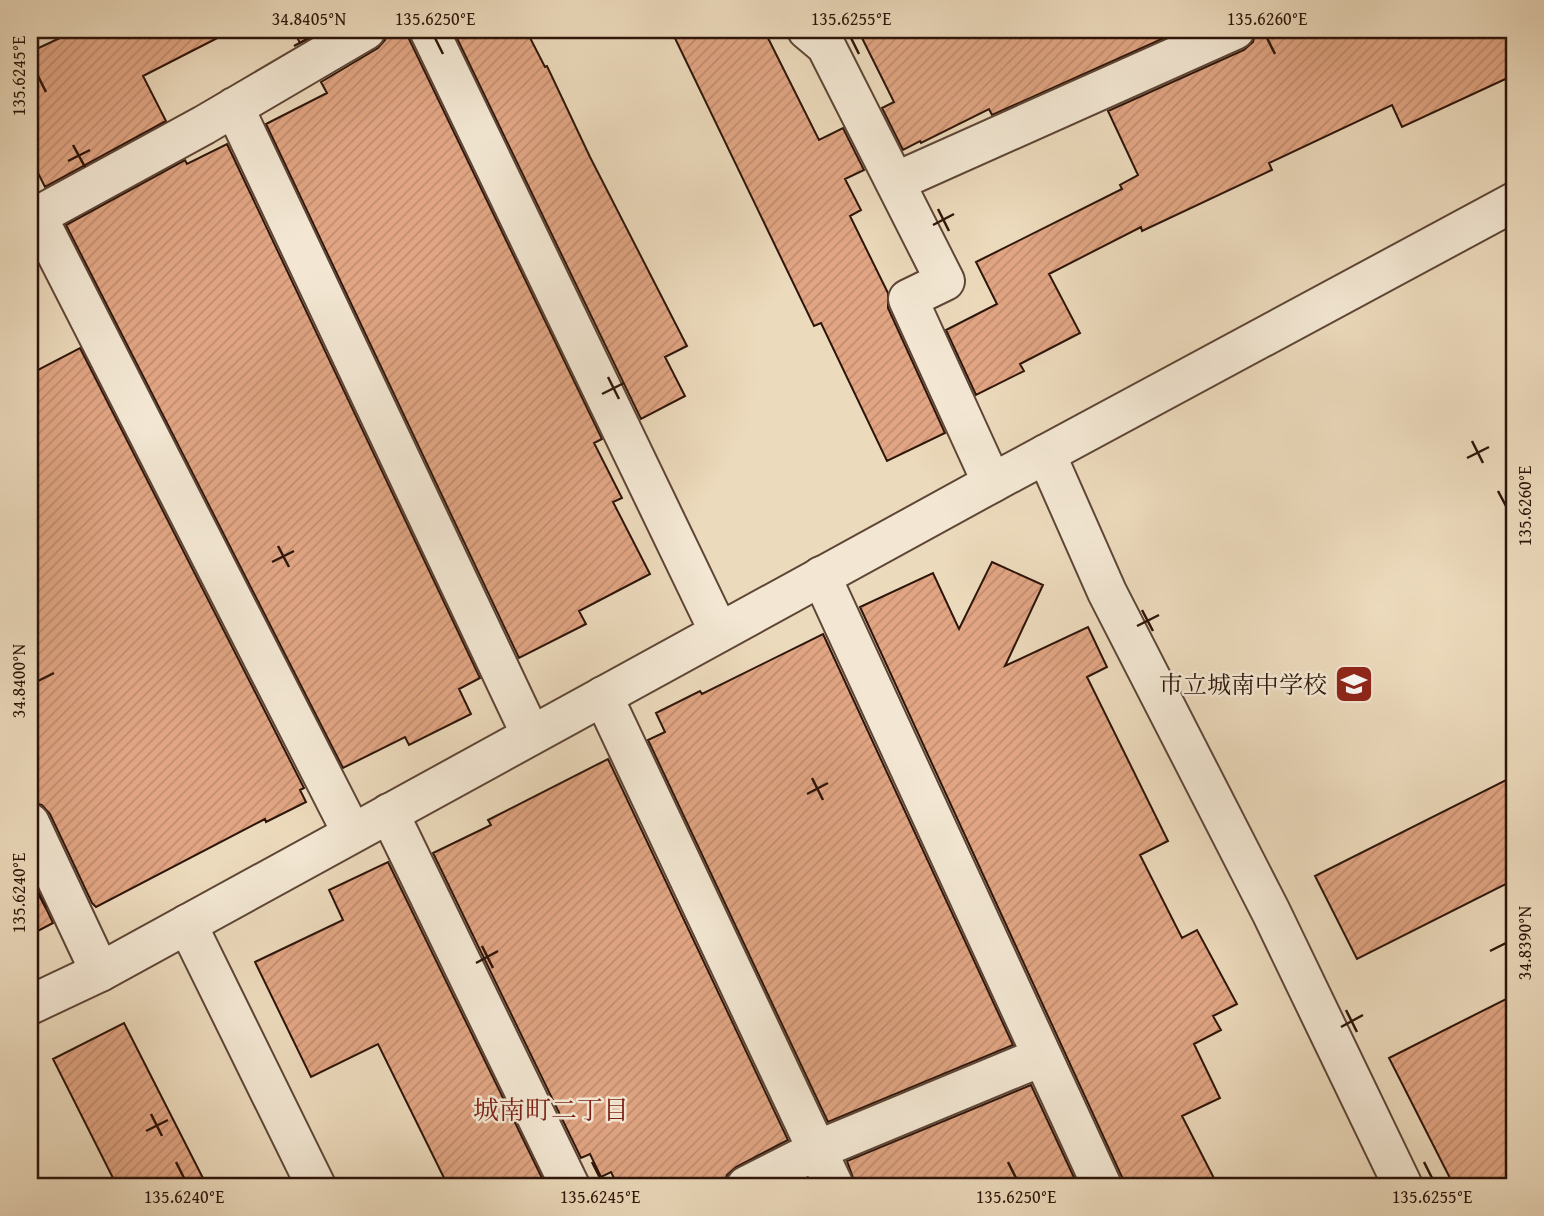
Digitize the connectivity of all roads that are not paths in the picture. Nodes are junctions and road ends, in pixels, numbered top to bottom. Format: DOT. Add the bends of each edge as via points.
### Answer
graph roads {
  1 [pos="366,30"];
  2 [pos="429,30"];
  3 [pos="807,30"];
  4 [pos="1235,30"];
  5 [pos="234,107"];
  6 [pos="895,182"];
  7 [pos="1514,202"];
  8 [pos="33,218"];
  9 [pos="1046,454"];
  10 [pos="992,483"];
  11 [pos="821,576"];
  12 [pos="719,632"];
  13 [pos="603,696"];
  14 [pos="531,735"];
  15 [pos="389,813"];
  16 [pos="30,823"];
  17 [pos="352,833"];
  18 [pos="187,924"];
  19 [pos="100,972"];
  20 [pos="30,1006"];
  21 [pos="1041,1057"];
  22 [pos="817,1150"];
  23 [pos="316,1186"];
  24 [pos="570,1186"];
  25 [pos="746,1186"];
  26 [pos="834,1186"];
  27 [pos="1102,1186"];
  28 [pos="1403,1186"];
  1 -- 5 [label="street"];
  2 -- 12 [label="street"];
  3 -- 6 [label="street" via="826,46"];
  4 -- 6 [label="street"];
  5 -- 8 [label="street"];
  5 -- 14 [label="street"];
  6 -- 10 [label="street" via="945,281 908,299"];
  7 -- 9 [label="street"];
  8 -- 17 [label="street"];
  9 -- 10 [label="street"];
  9 -- 28 [label="street" via="1107,592 1271,912"];
  10 -- 11 [label="street"];
  11 -- 12 [label="street"];
  11 -- 21 [label="street"];
  12 -- 13 [label="street"];
  13 -- 14 [label="street"];
  13 -- 22 [label="street"];
  14 -- 15 [label="street"];
  15 -- 17 [label="street"];
  15 -- 24 [label="street"];
  16 -- 19 [label="street"];
  17 -- 18 [label="street"];
  18 -- 19 [label="street"];
  18 -- 23 [label="street"];
  19 -- 20 [label="street"];
  21 -- 22 [label="street"];
  21 -- 27 [label="street"];
  22 -- 25 [label="street"];
  22 -- 26 [label="street"];
}
